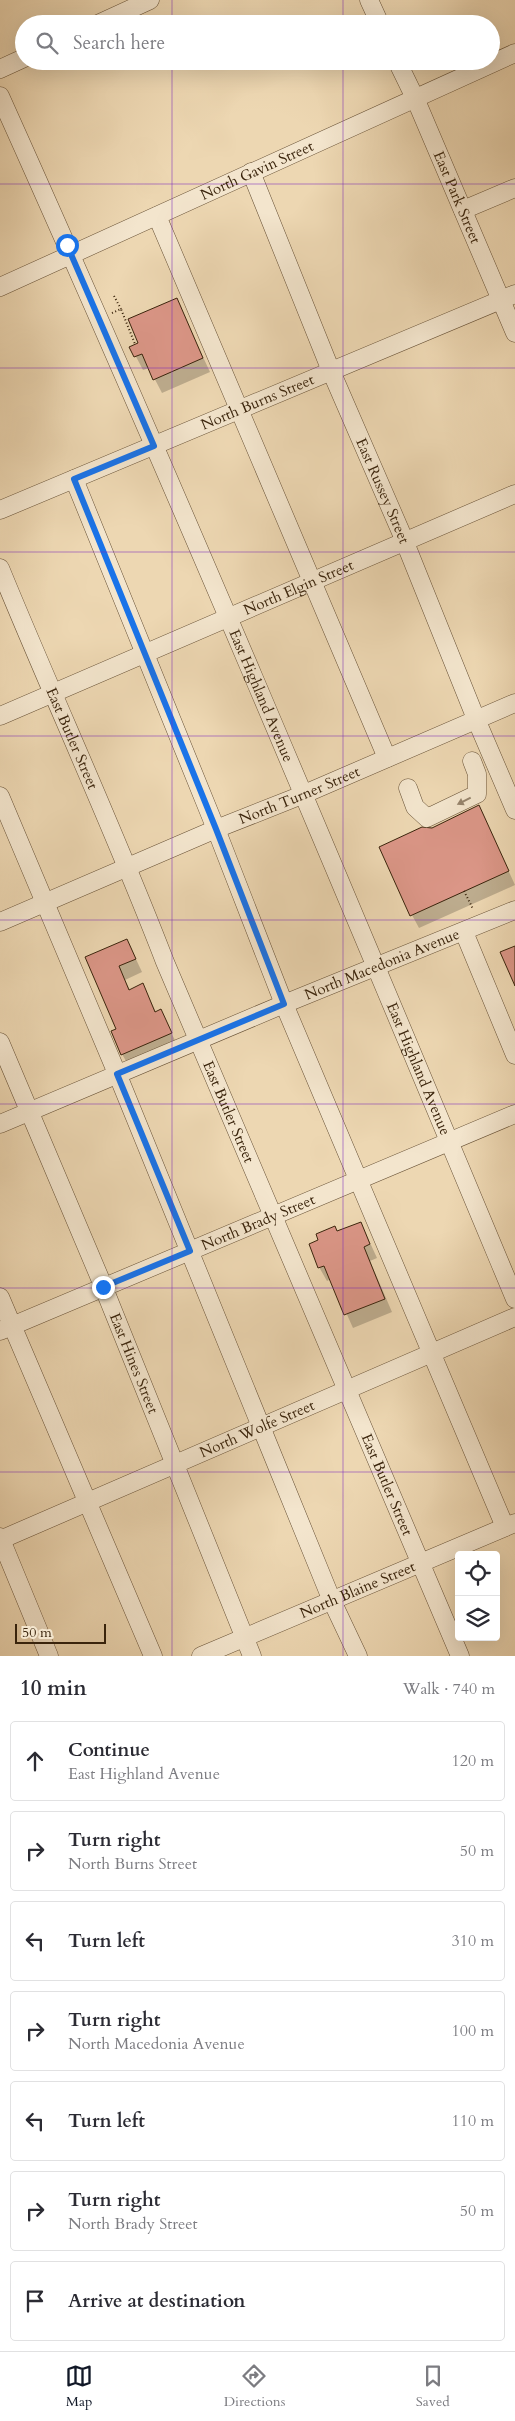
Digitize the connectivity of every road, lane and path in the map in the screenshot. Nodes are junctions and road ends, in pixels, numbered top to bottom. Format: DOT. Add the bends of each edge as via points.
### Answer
graph roads {
  1 [pos="150,0"];
  2 [pos="369,0"];
  3 [pos="118,15"];
  4 [pos="376,15"];
  5 [pos="515,53"];
  6 [pos="500,60"];
  7 [pos="15,62"];
  8 [pos="0,69"];
  9 [pos="401,70"];
  10 [pos="477,70"];
  11 [pos="0,96"];
  12 [pos="415,98"];
  13 [pos="251,172"];
  14 [pos="515,188"];
  15 [pos="463,210"];
  16 [pos="157,216"];
  17 [pos="72,255"];
  18 [pos="0,287"];
  19 [pos="114,296"];
  20 [pos="508,298"];
  21 [pos="122,309"];
  22 [pos="112,314"];
  23 [pos="515,333"];
  24 [pos="135,344"];
  25 [pos="331,372"];
  26 [pos="240,411"];
  27 [pos="154,446"];
  28 [pos="74,479"];
  29 [pos="515,494"];
  30 [pos="0,510"];
  31 [pos="404,542"];
  32 [pos="0,568"];
  33 [pos="313,582"];
  34 [pos="228,618"];
  35 [pos="143,654"];
  36 [pos="52,694"];
  37 [pos="515,703"];
  38 [pos="0,716"];
  39 [pos="476,719"];
  40 [pos="386,758"];
  41 [pos="472,761"];
  42 [pos="408,788"];
  43 [pos="0,796"];
  44 [pos="302,796"];
  45 [pos="514,806"];
  46 [pos="216,829"];
  47 [pos="128,866"];
  48 [pos="464,891"];
  49 [pos="44,903"];
  50 [pos="473,909"];
  51 [pos="515,910"];
  52 [pos="0,922"];
  53 [pos="464,932"];
  54 [pos="375,968"];
  55 [pos="284,1004"];
  56 [pos="199,1040"];
  57 [pos="0,1042"];
  58 [pos="515,1055"];
  59 [pos="117,1074"];
  60 [pos="30,1111"];
  61 [pos="515,1114"];
  62 [pos="0,1124"];
  63 [pos="448,1141"];
  64 [pos="360,1180"];
  65 [pos="272,1216"];
  66 [pos="190,1251"];
  67 [pos="103,1287"];
  68 [pos="0,1297"];
  69 [pos="515,1299"];
  70 [pos="515,1317"];
  71 [pos="6,1329"];
  72 [pos="433,1353"];
  73 [pos="346,1391"];
  74 [pos="262,1428"];
  75 [pos="176,1465"];
  76 [pos="88,1502"];
  77 [pos="510,1525"];
  78 [pos="0,1539"];
  79 [pos="421,1564"];
  80 [pos="332,1601"];
  81 [pos="244,1638"];
  82 [pos="49,1656"];
  83 [pos="153,1656"];
  84 [pos="201,1656"];
  85 [pos="252,1656"];
  86 [pos="358,1656"];
  87 [pos="460,1656"];
  1 -- 3 [label="street"];
  2 -- 4 [label="street"];
  5 -- 6 [label="street, North Gavin Street"];
  7 -- 8 [label="street"];
  9 -- 12 [label="street, East Park Street"];
  10 -- 12 [label="street, North Gavin Street"];
  11 -- 17 [label="street, East Highland Avenue"];
  12 -- 13 [label="street, North Gavin Street"];
  12 -- 15 [label="street, East Park Street"];
  13 -- 16 [label="street, North Gavin Street"];
  13 -- 25 [label="street, East Russey Street"];
  14 -- 15 [label="street"];
  15 -- 20 [label="street, East Park Street"];
  16 -- 17 [label="street, North Gavin Street"];
  16 -- 26 [label="street"];
  17 -- 18 [label="street, North Gavin Street"];
  17 -- 27 [label="street, East Highland Avenue"];
  19 -- 21 [label="path"];
  20 -- 23 [label="street, East Park Street"];
  20 -- 25 [label="street, North Burns Street"];
  21 -- 22 [label="path"];
  21 -- 24 [label="path"];
  25 -- 26 [label="street, North Burns Street"];
  25 -- 31 [label="street, East Russey Street"];
  26 -- 27 [label="street, North Burns Street"];
  26 -- 33 [label="street"];
  27 -- 28 [label="street, North Burns Street"];
  27 -- 34 [label="street, East Highland Avenue"];
  28 -- 30 [label="street, North Burns Street"];
  28 -- 35 [label="street"];
  29 -- 31 [label="street, North Elgin Street"];
  31 -- 33 [label="street, North Elgin Street"];
  31 -- 39 [label="street, East Russey Street"];
  32 -- 36 [label="street, East Butler Street"];
  33 -- 34 [label="street, North Elgin Street"];
  33 -- 40 [label="street"];
  34 -- 35 [label="street, North Elgin Street"];
  34 -- 44 [label="street, East Highland Avenue"];
  35 -- 36 [label="street, North Elgin Street"];
  35 -- 46 [label="street"];
  36 -- 38 [label="street, North Elgin Street"];
  36 -- 47 [label="street, East Butler Street"];
  37 -- 39 [label="street, North Turner Street"];
  39 -- 40 [label="street, North Turner Street"];
  39 -- 45 [label="street, East Russey Street"];
  40 -- 44 [label="street, North Turner Street"];
  41 -- 42 [label="street, one-way" via="477,774 477,794 439,814 427,818 415,807"];
  43 -- 49 [label="street"];
  44 -- 46 [label="street, North Turner Street"];
  44 -- 54 [label="street, East Highland Avenue"];
  46 -- 47 [label="street, North Turner Street"];
  46 -- 55 [label="street"];
  47 -- 49 [label="street, North Turner Street"];
  47 -- 56 [label="street, East Butler Street"];
  48 -- 50 [label="path"];
  49 -- 52 [label="street, North Turner Street"];
  49 -- 59 [label="street"];
  51 -- 53 [label="street, North Macedonia Avenue"];
  53 -- 54 [label="street, North Macedonia Avenue"];
  53 -- 58 [label="street"];
  54 -- 55 [label="street, North Macedonia Avenue"];
  54 -- 63 [label="street, East Highland Avenue"];
  55 -- 56 [label="street, North Macedonia Avenue"];
  55 -- 64 [label="street"];
  56 -- 59 [label="street, North Macedonia Avenue"];
  56 -- 65 [label="street, East Butler Street"];
  57 -- 60 [label="street, East Hines Street"];
  59 -- 60 [label="street, North Macedonia Avenue"];
  59 -- 66 [label="street"];
  60 -- 62 [label="street, North Macedonia Avenue"];
  60 -- 67 [label="street, East Hines Street"];
  61 -- 63 [label="street, North Brady Street"];
  63 -- 64 [label="street, North Brady Street"];
  63 -- 69 [label="street, East Highland Avenue"];
  64 -- 65 [label="street, North Brady Street"];
  64 -- 72 [label="street"];
  65 -- 66 [label="street, North Brady Street"];
  65 -- 73 [label="street, East Butler Street"];
  66 -- 67 [label="street, North Brady Street"];
  66 -- 74 [label="street"];
  67 -- 71 [label="street, North Brady Street"];
  67 -- 75 [label="street, East Hines Street"];
  68 -- 71 [label="street"];
  70 -- 72 [label="street, North Wolfe Street"];
  71 -- 76 [label="street"];
  72 -- 73 [label="street, North Wolfe Street"];
  72 -- 77 [label="street"];
  73 -- 74 [label="street, North Wolfe Street"];
  73 -- 79 [label="street, East Butler Street"];
  74 -- 75 [label="street, North Wolfe Street"];
  74 -- 80 [label="street"];
  75 -- 76 [label="street, North Wolfe Street"];
  75 -- 81 [label="street, East Hines Street"];
  76 -- 78 [label="street, North Wolfe Street"];
  76 -- 83 [label="street"];
  77 -- 79 [label="street, North Blaine Street"];
  78 -- 82 [label="street"];
  79 -- 80 [label="street, North Blaine Street"];
  79 -- 87 [label="street, East Butler Street"];
  80 -- 81 [label="street, North Blaine Street"];
  80 -- 86 [label="street"];
  81 -- 84 [label="street, North Blaine Street"];
  81 -- 85 [label="street, East Hines Street"];
}
